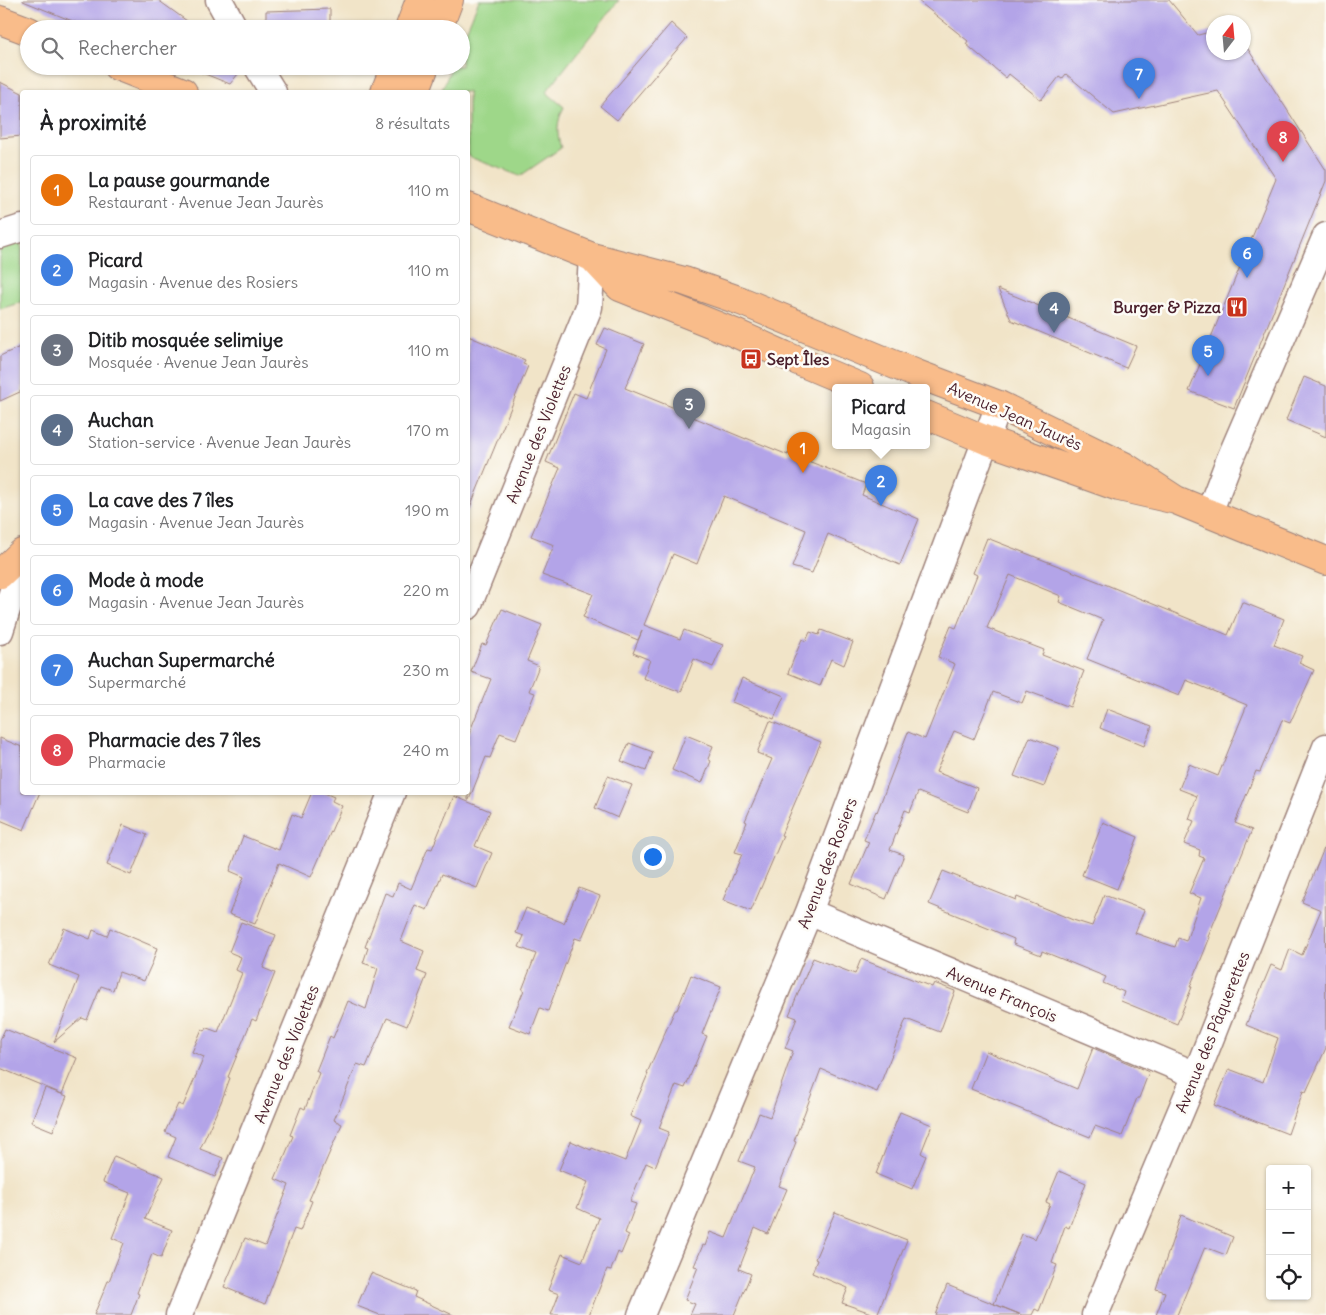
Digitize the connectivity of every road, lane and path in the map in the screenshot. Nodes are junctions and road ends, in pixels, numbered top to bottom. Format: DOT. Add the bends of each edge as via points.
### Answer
graph roads {
  1 [pos="219,0"];
  2 [pos="420,0"];
  3 [pos="449,0"];
  4 [pos="0,20"];
  5 [pos="230,20"];
  6 [pos="412,20"];
  7 [pos="441,20"];
  8 [pos="20,28"];
  9 [pos="140,75"];
  10 [pos="263,75"];
  11 [pos="392,75"];
  12 [pos="422,75"];
  13 [pos="178,90"];
  14 [pos="272,90"];
  15 [pos="386,90"];
  16 [pos="416,90"];
  17 [pos="470,208"];
  18 [pos="20,229"];
  19 [pos="0,235"];
  20 [pos="1326,236"];
  21 [pos="592,258"];
  22 [pos="853,384"];
  23 [pos="999,405"];
  24 [pos="930,416"];
  25 [pos="986,440"];
  26 [pos="1176,500"];
  27 [pos="1209,513"];
  28 [pos="20,555"];
  29 [pos="1326,561"];
  30 [pos="20,569"];
  31 [pos="0,574"];
  32 [pos="470,601"];
  33 [pos="0,631"];
  34 [pos="1326,747"];
  35 [pos="391,795"];
  36 [pos="809,912"];
  37 [pos="1196,1075"];
  38 [pos="180,1315"];
  39 [pos="642,1315"];
  40 [pos="1095,1315"];
  1 -- 5 [label="street"];
  2 -- 6 [label="main road"];
  3 -- 7 [label="main road"];
  4 -- 8 [label="main road"];
  9 -- 13 [label="main road"];
  10 -- 14 [label="street"];
  11 -- 15 [label="main road"];
  12 -- 16 [label="main road"];
  17 -- 21 [label="main road, Avenue Jean Jaurès"];
  18 -- 19 [label="street"];
  20 -- 27 [label="street"];
  21 -- 22 [label="main road, Avenue Jean Jaurès" via="620,287"];
  21 -- 23 [label="main road, Avenue Jean Jaurès" via="684,281 733,298"];
  21 -- 32 [label="street, Avenue des Violettes" via="589,307"];
  23 -- 25 [label="street, Avenue des Rosiers"];
  23 -- 26 [label="main road, Avenue Jean Jaurès" via="1124,466"];
  24 -- 25 [label="main road, Avenue Jean Jaurès"];
  25 -- 26 [label="main road, Avenue Jean Jaurès" via="1119,487"];
  25 -- 36 [label="street, Avenue des Rosiers"];
  26 -- 27 [label="main road, Avenue Jean Jaurès"];
  27 -- 29 [label="main road, Avenue Jean Jaurès"];
  28 -- 31 [label="main road"];
  30 -- 33 [label="street"];
  34 -- 37 [label="street, Avenue des Pâquerettes"];
  35 -- 38 [label="street, Avenue des Violettes"];
  36 -- 37 [label="street, Avenue François"];
  36 -- 39 [label="street, Avenue des Rosiers"];
  37 -- 40 [label="street, Avenue des Pâquerettes"];
}
